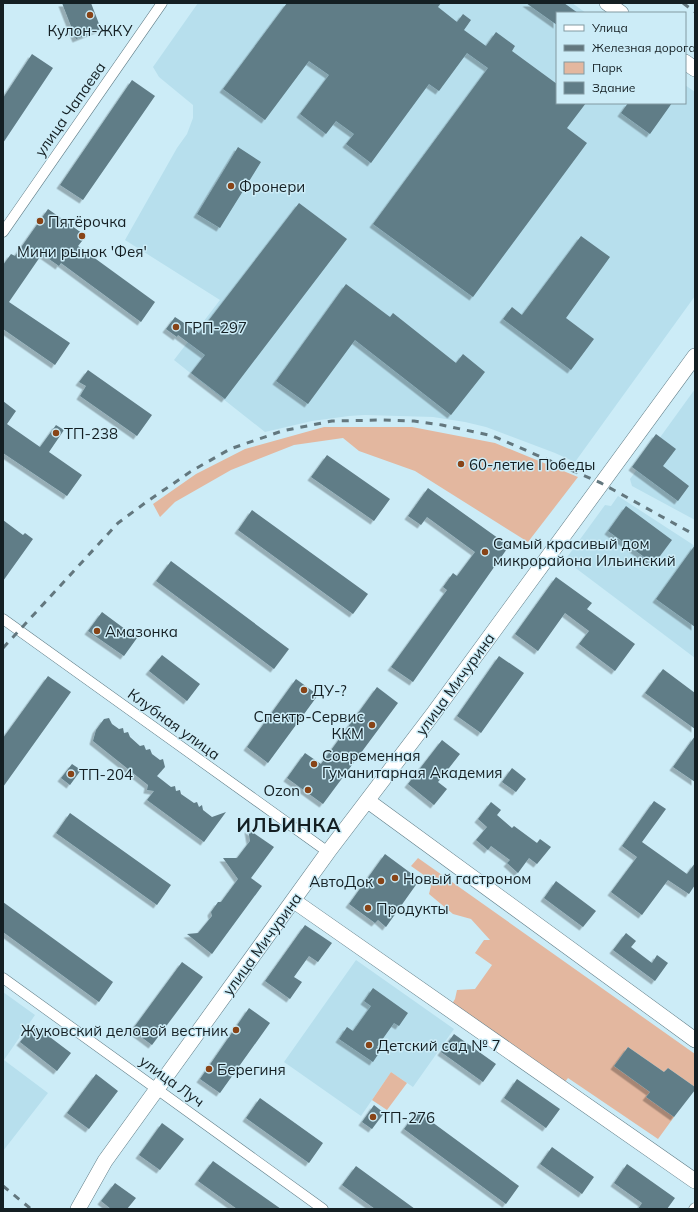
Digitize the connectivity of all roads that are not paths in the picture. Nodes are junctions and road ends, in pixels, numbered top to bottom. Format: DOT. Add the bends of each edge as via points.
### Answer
graph roads {
  1 [pos="162,3"];
  2 [pos="607,3"];
  3 [pos="620,12"];
  4 [pos="686,63"];
  5 [pos="695,69"];
  6 [pos="3,232"];
  7 [pos="695,356"];
  8 [pos="3,619"];
  9 [pos="368,801"];
  10 [pos="328,852"];
  11 [pos="294,901"];
  12 [pos="3,978"];
  13 [pos="695,1040"];
  14 [pos="157,1089"];
  15 [pos="695,1180"];
  16 [pos="78,1209"];
  17 [pos="323,1209"];
  1 -- 6 [label="street, улица Чапаева"];
  2 -- 3 [label="main road"];
  4 -- 5 [label="main road"];
  7 -- 9 [label="main road, улица Мичурина"];
  8 -- 10 [label="street, Клубная улица"];
  9 -- 10 [label="main road, улица Мичурина"];
  9 -- 13 [label="main road"];
  10 -- 11 [label="main road, улица Мичурина"];
  11 -- 14 [label="main road, улица Мичурина"];
  11 -- 15 [label="main road"];
  12 -- 14 [label="street, улица Луч"];
  14 -- 16 [label="main road, улица Мичурина" via="105,1161"];
  14 -- 17 [label="street, улица Луч"];
}
